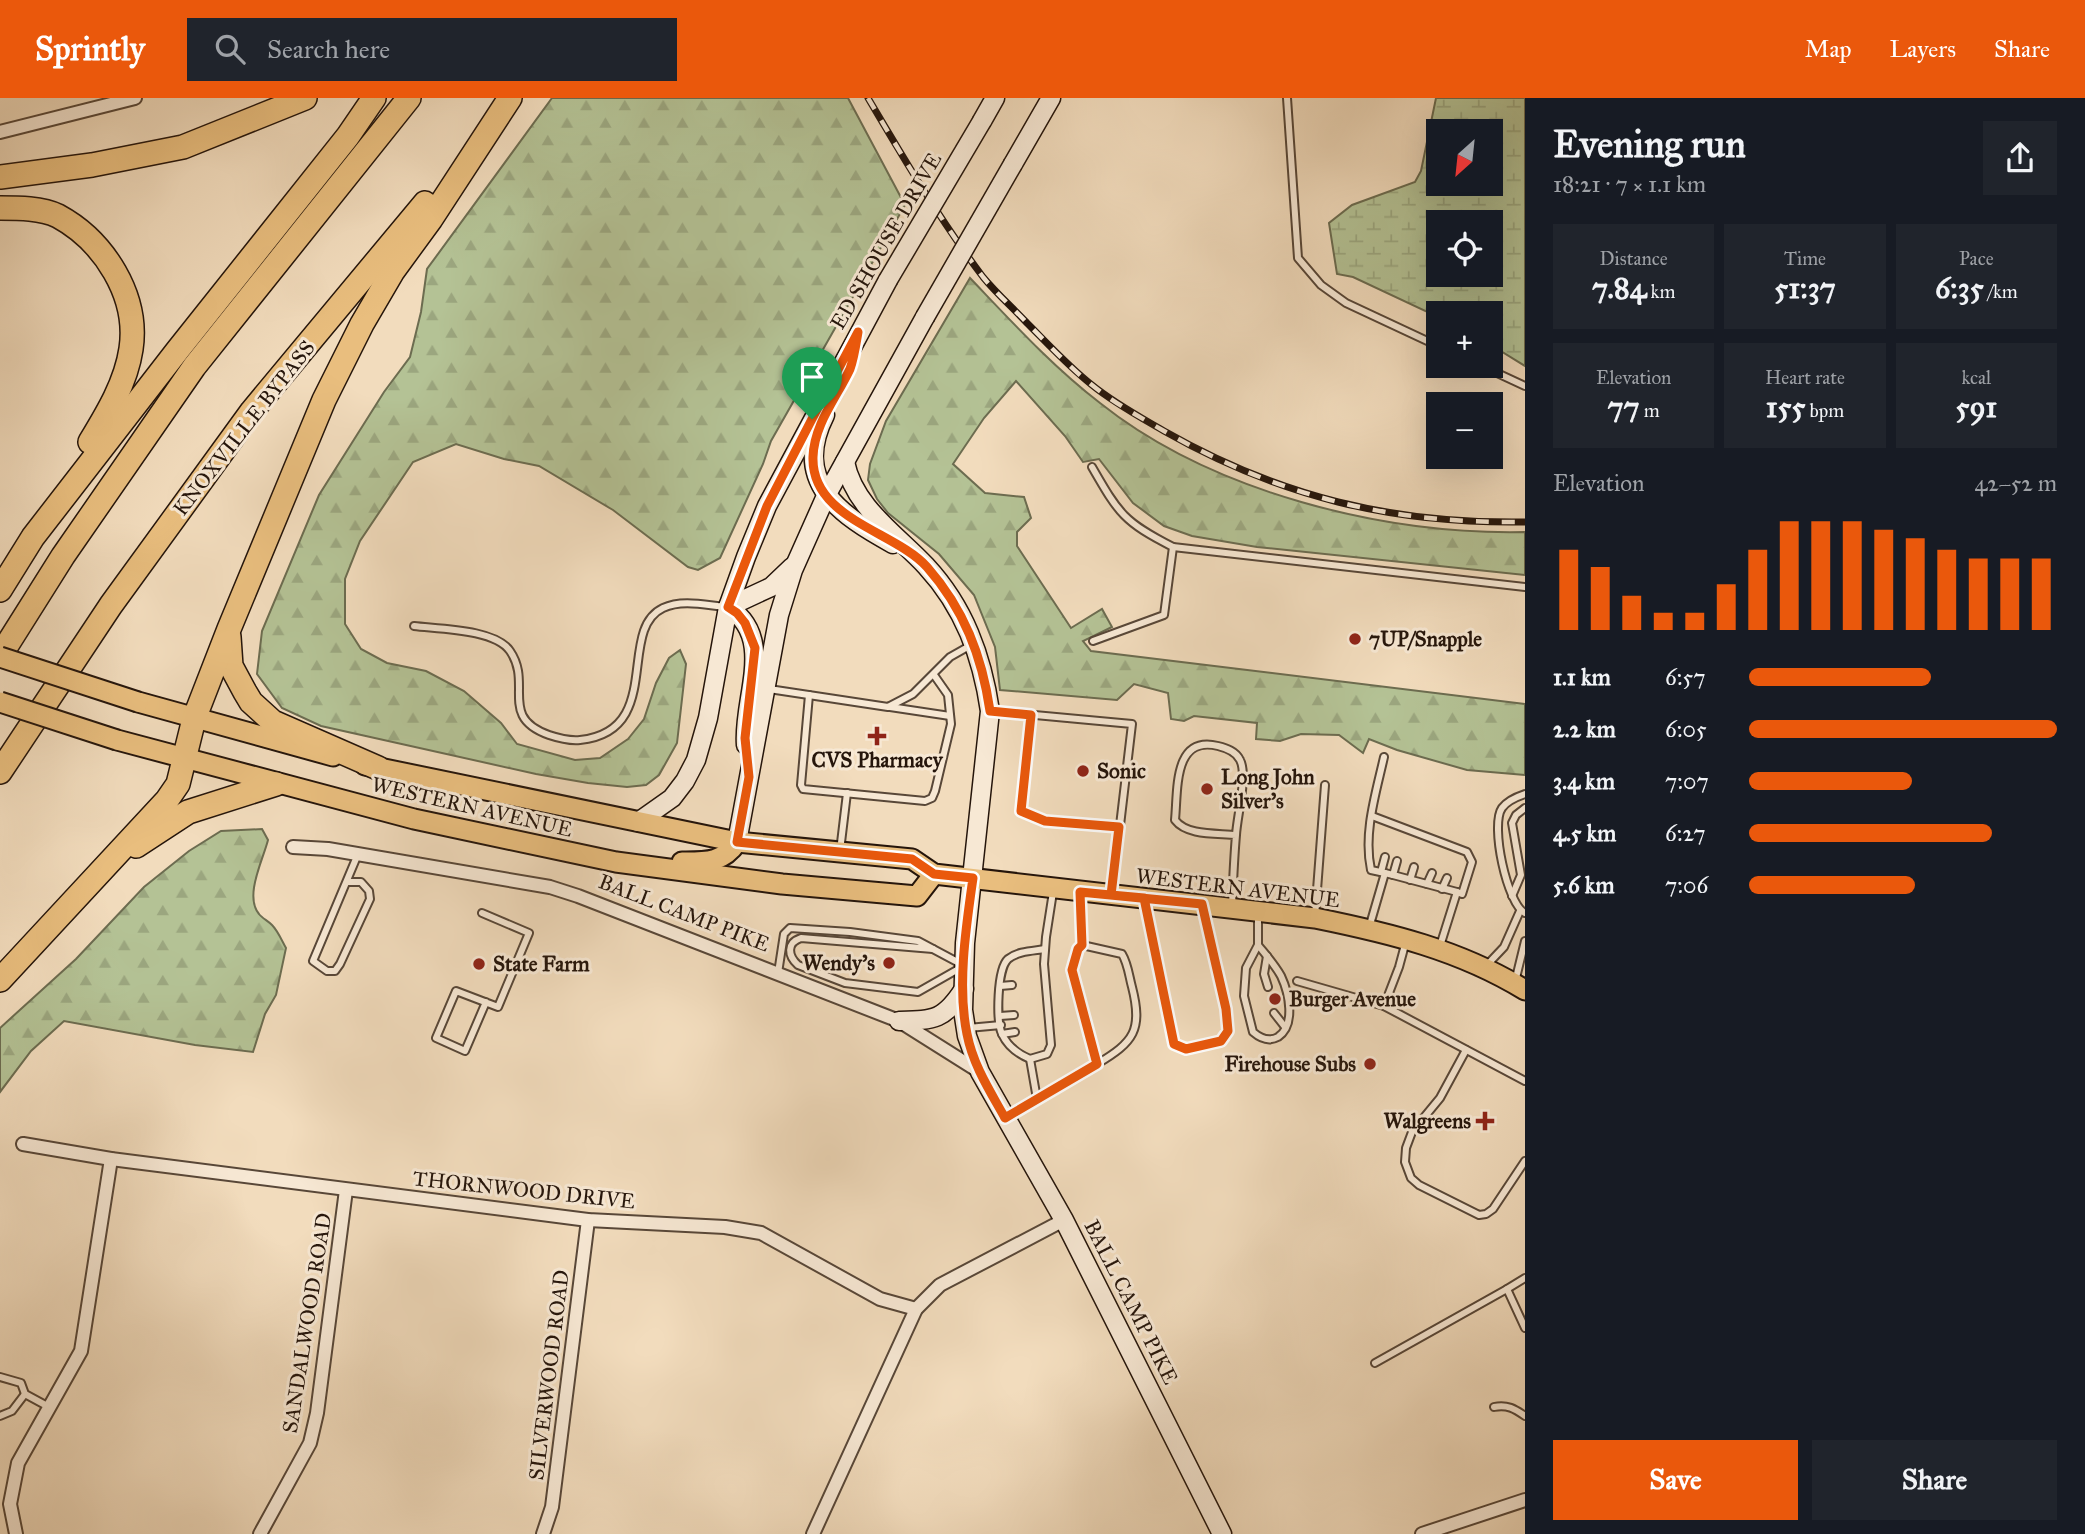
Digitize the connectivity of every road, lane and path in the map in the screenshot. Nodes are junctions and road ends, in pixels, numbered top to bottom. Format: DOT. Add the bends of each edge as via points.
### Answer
graph roads {
  1 [pos="135,98"];
  2 [pos="304,98"];
  3 [pos="374,98"];
  4 [pos="409,98"];
  5 [pos="509,98"];
  6 [pos="995,98"];
  7 [pos="1051,98"];
  8 [pos="1287,98"];
  9 [pos="0,132"];
  10 [pos="0,177"];
  11 [pos="0,208"];
  12 [pos="858,332"];
  13 [pos="1426,340"];
  14 [pos="1503,376"];
  15 [pos="1525,386"];
  16 [pos="845,462"];
  17 [pos="1092,467"];
  18 [pos="826,496"];
  19 [pos="33,537"];
  20 [pos="1173,547"];
  21 [pos="915,555"];
  22 [pos="797,562"];
  23 [pos="1525,587"];
  24 [pos="0,590"];
  25 [pos="728,607"];
  26 [pos="414,626"];
  27 [pos="229,629"];
  28 [pos="1093,641"];
  29 [pos="974,643"];
  30 [pos="0,656"];
  31 [pos="934,676"];
  32 [pos="765,688"];
  33 [pos="809,695"];
  34 [pos="0,702"];
  35 [pos="888,707"];
  36 [pos="990,711"];
  37 [pos="1031,715"];
  38 [pos="950,716"];
  39 [pos="194,719"];
  40 [pos="1384,757"];
  41 [pos="186,759"];
  42 [pos="378,768"];
  43 [pos="0,772"];
  44 [pos="749,777"];
  45 [pos="276,784"];
  46 [pos="1325,785"];
  47 [pos="847,793"];
  48 [pos="1525,794"];
  49 [pos="1525,808"];
  50 [pos="1372,816"];
  51 [pos="638,822"];
  52 [pos="1395,825"];
  53 [pos="1119,827"];
  54 [pos="1411,831"];
  55 [pos="1236,835"];
  56 [pos="1392,835"];
  57 [pos="1426,837"];
  58 [pos="1407,841"];
  59 [pos="737,842"];
  60 [pos="1443,843"];
  61 [pos="1423,846"];
  62 [pos="293,847"];
  63 [pos="1457,848"];
  64 [pos="1440,851"];
  65 [pos="839,852"];
  66 [pos="358,854"];
  67 [pos="1454,856"];
  68 [pos="1385,857"];
  69 [pos="1397,861"];
  70 [pos="1414,867"];
  71 [pos="647,868"];
  72 [pos="100,873"];
  73 [pos="1383,873"];
  74 [pos="1432,873"];
  75 [pos="934,874"];
  76 [pos="1392,875"];
  77 [pos="973,878"];
  78 [pos="1447,878"];
  79 [pos="1410,880"];
  80 [pos="348,882"];
  81 [pos="1427,884"];
  82 [pos="1054,889"];
  83 [pos="1442,889"];
  84 [pos="1080,892"];
  85 [pos="1457,892"];
  86 [pos="1111,895"];
  87 [pos="1512,897"];
  88 [pos="1144,898"];
  89 [pos="1202,904"];
  90 [pos="1232,907"];
  91 [pos="1258,911"];
  92 [pos="1523,912"];
  93 [pos="482,913"];
  94 [pos="1315,918"];
  95 [pos="1369,929"];
  96 [pos="1406,939"];
  97 [pos="1525,941"];
  98 [pos="1082,945"];
  99 [pos="1258,945"];
  100 [pos="1439,948"];
  101 [pos="933,949"];
  102 [pos="1045,949"];
  103 [pos="1267,956"];
  104 [pos="964,966"];
  105 [pos="1483,968"];
  106 [pos="778,974"];
  107 [pos="0,980"];
  108 [pos="1297,981"];
  109 [pos="1036,982"];
  110 [pos="1045,982"];
  111 [pos="1012,985"];
  112 [pos="1000,986"];
  113 [pos="1268,986"];
  114 [pos="1520,987"];
  115 [pos="964,989"];
  116 [pos="486,1002"];
  117 [pos="1384,1006"];
  118 [pos="1048,1012"];
  119 [pos="1038,1013"];
  120 [pos="1274,1013"];
  121 [pos="1014,1015"];
  122 [pos="1000,1016"];
  123 [pos="899,1021"];
  124 [pos="1285,1027"];
  125 [pos="966,1028"];
  126 [pos="1001,1030"];
  127 [pos="1015,1032"];
  128 [pos="1040,1033"];
  129 [pos="1050,1033"];
  130 [pos="1466,1050"];
  131 [pos="1030,1059"];
  132 [pos="1097,1064"];
  133 [pos="979,1072"];
  134 [pos="1525,1081"];
  135 [pos="1037,1099"];
  136 [pos="1005,1118"];
  137 [pos="23,1144"];
  138 [pos="111,1159"];
  139 [pos="1525,1161"];
  140 [pos="346,1190"];
  141 [pos="587,1220"];
  142 [pos="1064,1220"];
  143 [pos="1525,1278"];
  144 [pos="1507,1289"];
  145 [pos="916,1309"];
  146 [pos="1525,1328"];
  147 [pos="1375,1363"];
  148 [pos="0,1377"];
  149 [pos="25,1394"];
  150 [pos="49,1407"];
  151 [pos="1494,1407"];
  152 [pos="0,1416"];
  153 [pos="1525,1416"];
  154 [pos="1525,1500"];
  155 [pos="16,1534"];
  156 [pos="260,1534"];
  157 [pos="542,1534"];
  158 [pos="813,1534"];
  159 [pos="1222,1534"];
  160 [pos="1422,1534"];
  1 -- 9 [label="street"];
  2 -- 10 [label="highway" via="183,148"];
  3 -- 19 [label="highway"];
  4 -- 30 [label="highway" via="194,368 63,556"];
  5 -- 27 [label="highway" via="362,324 324,400"];
  5 -- 43 [label="highway, KNOXVILLE BYPASS" via="252,411 111,605"];
  6 -- 12 [label="street, ED SHOUSE DRIVE, bridge"];
  7 -- 16 [label="street, bridge"];
  8 -- 13 [label="lane" via="1298,258 1321,285 1346,303"];
  11 -- 19 [label="highway" via="56,215 96,246 122,282 130,323 132,347 117,392"];
  12 -- 18 [label="street" via="851,367 822,421 813,457"];
  12 -- 25 [label="street, ED SHOUSE DRIVE" via="767,506"];
  14 -- 15 [label="lane"];
  16 -- 18 [label="street"];
  16 -- 21 [label="street" via="848,477 864,503"];
  17 -- 20 [label="lane" via="1131,524"];
  18 -- 21 [label="street" via="862,525"];
  18 -- 22 [label="street"];
  19 -- 24 [label="highway"];
  20 -- 23 [label="lane"];
  20 -- 28 [label="lane" via="1164,615"];
  21 -- 29 [label="street" via="953,600"];
  22 -- 25 [label="street" via="771,587"];
  22 -- 32 [label="street" via="779,615"];
  25 -- 26 [label="lane" via="682,602 661,608 640,640 634,696 622,717 604,734 578,740 534,729 521,716 520,673 509,649 486,635"];
  25 -- 44 [label="street" via="745,623 755,648 745,738"];
  25 -- 51 [label="street, ED SHOUSE DRIVE" via="696,760 672,798"];
  27 -- 39 [label="highway"];
  27 -- 42 [label="highway" via="231,666 251,702 273,722"];
  29 -- 31 [label="lane" via="950,657"];
  29 -- 36 [label="street"];
  30 -- 39 [label="main road, WESTERN AVENUE, bridge"];
  31 -- 35 [label="lane"];
  31 -- 38 [label="lane" via="948,695"];
  32 -- 33 [label="lane"];
  32 -- 44 [label="street"];
  33 -- 35 [label="lane"];
  33 -- 47 [label="lane" via="801,785 803,789"];
  34 -- 41 [label="main road, WESTERN AVENUE, bridge"];
  35 -- 38 [label="lane"];
  36 -- 37 [label="lane"];
  36 -- 77 [label="street"];
  37 -- 53 [label="lane" via="1021,811 1045,821"];
  37 -- 53 [label="lane" via="1132,724"];
  38 -- 47 [label="lane" via="932,798"];
  39 -- 41 [label="highway"];
  39 -- 42 [label="main road, WESTERN AVENUE"];
  40 -- 50 [label="lane"];
  41 -- 45 [label="main road, WESTERN AVENUE"];
  41 -- 72 [label="highway" via="167,800"];
  42 -- 51 [label="main road, WESTERN AVENUE"];
  44 -- 59 [label="street"];
  45 -- 71 [label="main road, WESTERN AVENUE" via="414,820"];
  45 -- 72 [label="highway" via="188,812"];
  46 -- 94 [label="lane"];
  47 -- 65 [label="lane"];
  48 -- 87 [label="lane" via="1501,809 1497,825"];
  49 -- 87 [label="lane" via="1512,823 1521,875"];
  50 -- 52 [label="lane"];
  50 -- 73 [label="lane" via="1367,850 1371,870"];
  51 -- 59 [label="main road, WESTERN AVENUE"];
  52 -- 54 [label="lane"];
  52 -- 56 [label="lane"];
  53 -- 86 [label="lane"];
  54 -- 57 [label="lane"];
  54 -- 58 [label="lane"];
  55 -- 55 [label="lane" via="1243,770 1240,758 1228,748 1206,743 1188,751 1180,766 1175,820 1180,827 1194,831"];
  55 -- 90 [label="lane"];
  57 -- 60 [label="lane"];
  57 -- 61 [label="lane"];
  59 -- 65 [label="main road, WESTERN AVENUE"];
  59 -- 71 [label="main road" via="728,855 706,862"];
  60 -- 63 [label="lane"];
  60 -- 64 [label="lane"];
  62 -- 66 [label="street, BALL CAMP PIKE"];
  63 -- 67 [label="lane"];
  63 -- 85 [label="lane" via="1467,852 1472,862 1462,894"];
  65 -- 75 [label="main road, WESTERN AVENUE" via="912,859"];
  66 -- 80 [label="lane"];
  66 -- 106 [label="street, BALL CAMP PIKE" via="559,890"];
  68 -- 73 [label="lane"];
  69 -- 76 [label="lane"];
  70 -- 79 [label="lane"];
  71 -- 75 [label="main road, WESTERN AVENUE" via="917,896"];
  72 -- 107 [label="highway"];
  73 -- 76 [label="lane"];
  73 -- 95 [label="lane"];
  74 -- 81 [label="lane"];
  75 -- 77 [label="main road, WESTERN AVENUE"];
  76 -- 79 [label="lane"];
  77 -- 82 [label="main road, WESTERN AVENUE"];
  77 -- 104 [label="street"];
  78 -- 83 [label="lane"];
  79 -- 81 [label="lane"];
  80 -- 80 [label="lane" via="313,961 327,971 340,964 370,900 361,883"];
  81 -- 83 [label="lane"];
  82 -- 84 [label="main road, WESTERN AVENUE"];
  82 -- 102 [label="lane"];
  83 -- 85 [label="lane"];
  84 -- 86 [label="main road, WESTERN AVENUE"];
  84 -- 98 [label="lane"];
  85 -- 100 [label="lane"];
  86 -- 88 [label="main road, WESTERN AVENUE"];
  87 -- 92 [label="lane"];
  88 -- 89 [label="main road, WESTERN AVENUE"];
  88 -- 89 [label="lane" via="1171,1035 1174,1044 1186,1049 1221,1041 1228,1031"];
  89 -- 90 [label="main road, WESTERN AVENUE"];
  90 -- 91 [label="main road, WESTERN AVENUE"];
  91 -- 94 [label="main road, WESTERN AVENUE"];
  91 -- 99 [label="lane"];
  92 -- 105 [label="lane" via="1501,952"];
  93 -- 116 [label="lane" via="529,933 498,1007"];
  94 -- 95 [label="main road, WESTERN AVENUE"];
  95 -- 96 [label="main road, WESTERN AVENUE"];
  96 -- 100 [label="main road, WESTERN AVENUE"];
  96 -- 117 [label="lane"];
  97 -- 114 [label="lane"];
  98 -- 132 [label="lane" via="1072,970"];
  98 -- 132 [label="lane" via="1122,954 1137,1008 1137,1027 1130,1041"];
  99 -- 103 [label="lane"];
  99 -- 124 [label="lane" via="1246,968 1244,996 1250,1023 1260,1038 1272,1039"];
  100 -- 105 [label="main road, WESTERN AVENUE"];
  101 -- 104 [label="lane"];
  101 -- 104 [label="lane" via="801,938 790,945 789,952 798,965 845,983 918,992"];
  101 -- 106 [label="lane" via="918,941 790,928 784,934"];
  102 -- 110 [label="lane"];
  102 -- 112 [label="lane" via="1008,960 1000,972"];
  103 -- 113 [label="lane" via="1264,974"];
  103 -- 124 [label="lane" via="1281,977 1291,1015"];
  104 -- 115 [label="street"];
  105 -- 114 [label="main road, WESTERN AVENUE"];
  106 -- 123 [label="street, BALL CAMP PIKE"];
  108 -- 117 [label="lane"];
  109 -- 110 [label="lane"];
  110 -- 118 [label="lane"];
  111 -- 112 [label="lane"];
  112 -- 122 [label="lane"];
  115 -- 123 [label="street" via="943,1016"];
  115 -- 125 [label="street"];
  116 -- 116 [label="lane" via="456,992 436,1038 465,1051"];
  117 -- 130 [label="lane"];
  118 -- 119 [label="lane"];
  118 -- 129 [label="lane"];
  120 -- 124 [label="lane"];
  121 -- 122 [label="lane"];
  122 -- 126 [label="lane"];
  123 -- 133 [label="street, BALL CAMP PIKE"];
  125 -- 126 [label="lane"];
  125 -- 133 [label="street"];
  126 -- 127 [label="lane"];
  126 -- 131 [label="lane" via="1016,1053"];
  128 -- 129 [label="lane"];
  129 -- 131 [label="lane" via="1047,1054"];
  130 -- 134 [label="lane"];
  130 -- 139 [label="lane" via="1440,1098 1412,1132 1406,1148 1407,1170 1419,1185 1479,1215 1493,1209"];
  131 -- 135 [label="lane"];
  132 -- 135 [label="lane"];
  133 -- 136 [label="street, BALL CAMP PIKE"];
  135 -- 136 [label="lane"];
  136 -- 142 [label="street, BALL CAMP PIKE"];
  137 -- 138 [label="street, THORNWOOD DRIVE"];
  138 -- 140 [label="street, THORNWOOD DRIVE"];
  138 -- 150 [label="street" via="81,1351"];
  140 -- 141 [label="street, THORNWOOD DRIVE"];
  140 -- 156 [label="street, SANDALWOOD ROAD" via="310,1443"];
  141 -- 145 [label="street, THORNWOOD DRIVE" via="761,1233 880,1299"];
  141 -- 157 [label="street, SILVERWOOD ROAD" via="552,1507"];
  142 -- 145 [label="street" via="940,1285"];
  142 -- 159 [label="street, BALL CAMP PIKE"];
  143 -- 144 [label="lane"];
  144 -- 146 [label="lane"];
  144 -- 147 [label="lane"];
  145 -- 158 [label="street"];
  148 -- 149 [label="lane" via="22,1383"];
  149 -- 150 [label="lane"];
  149 -- 152 [label="lane" via="12,1411"];
  150 -- 155 [label="street" via="18,1463 13,1482 10,1504"];
  151 -- 153 [label="lane" via="1514,1408"];
  154 -- 160 [label="street"];
}
